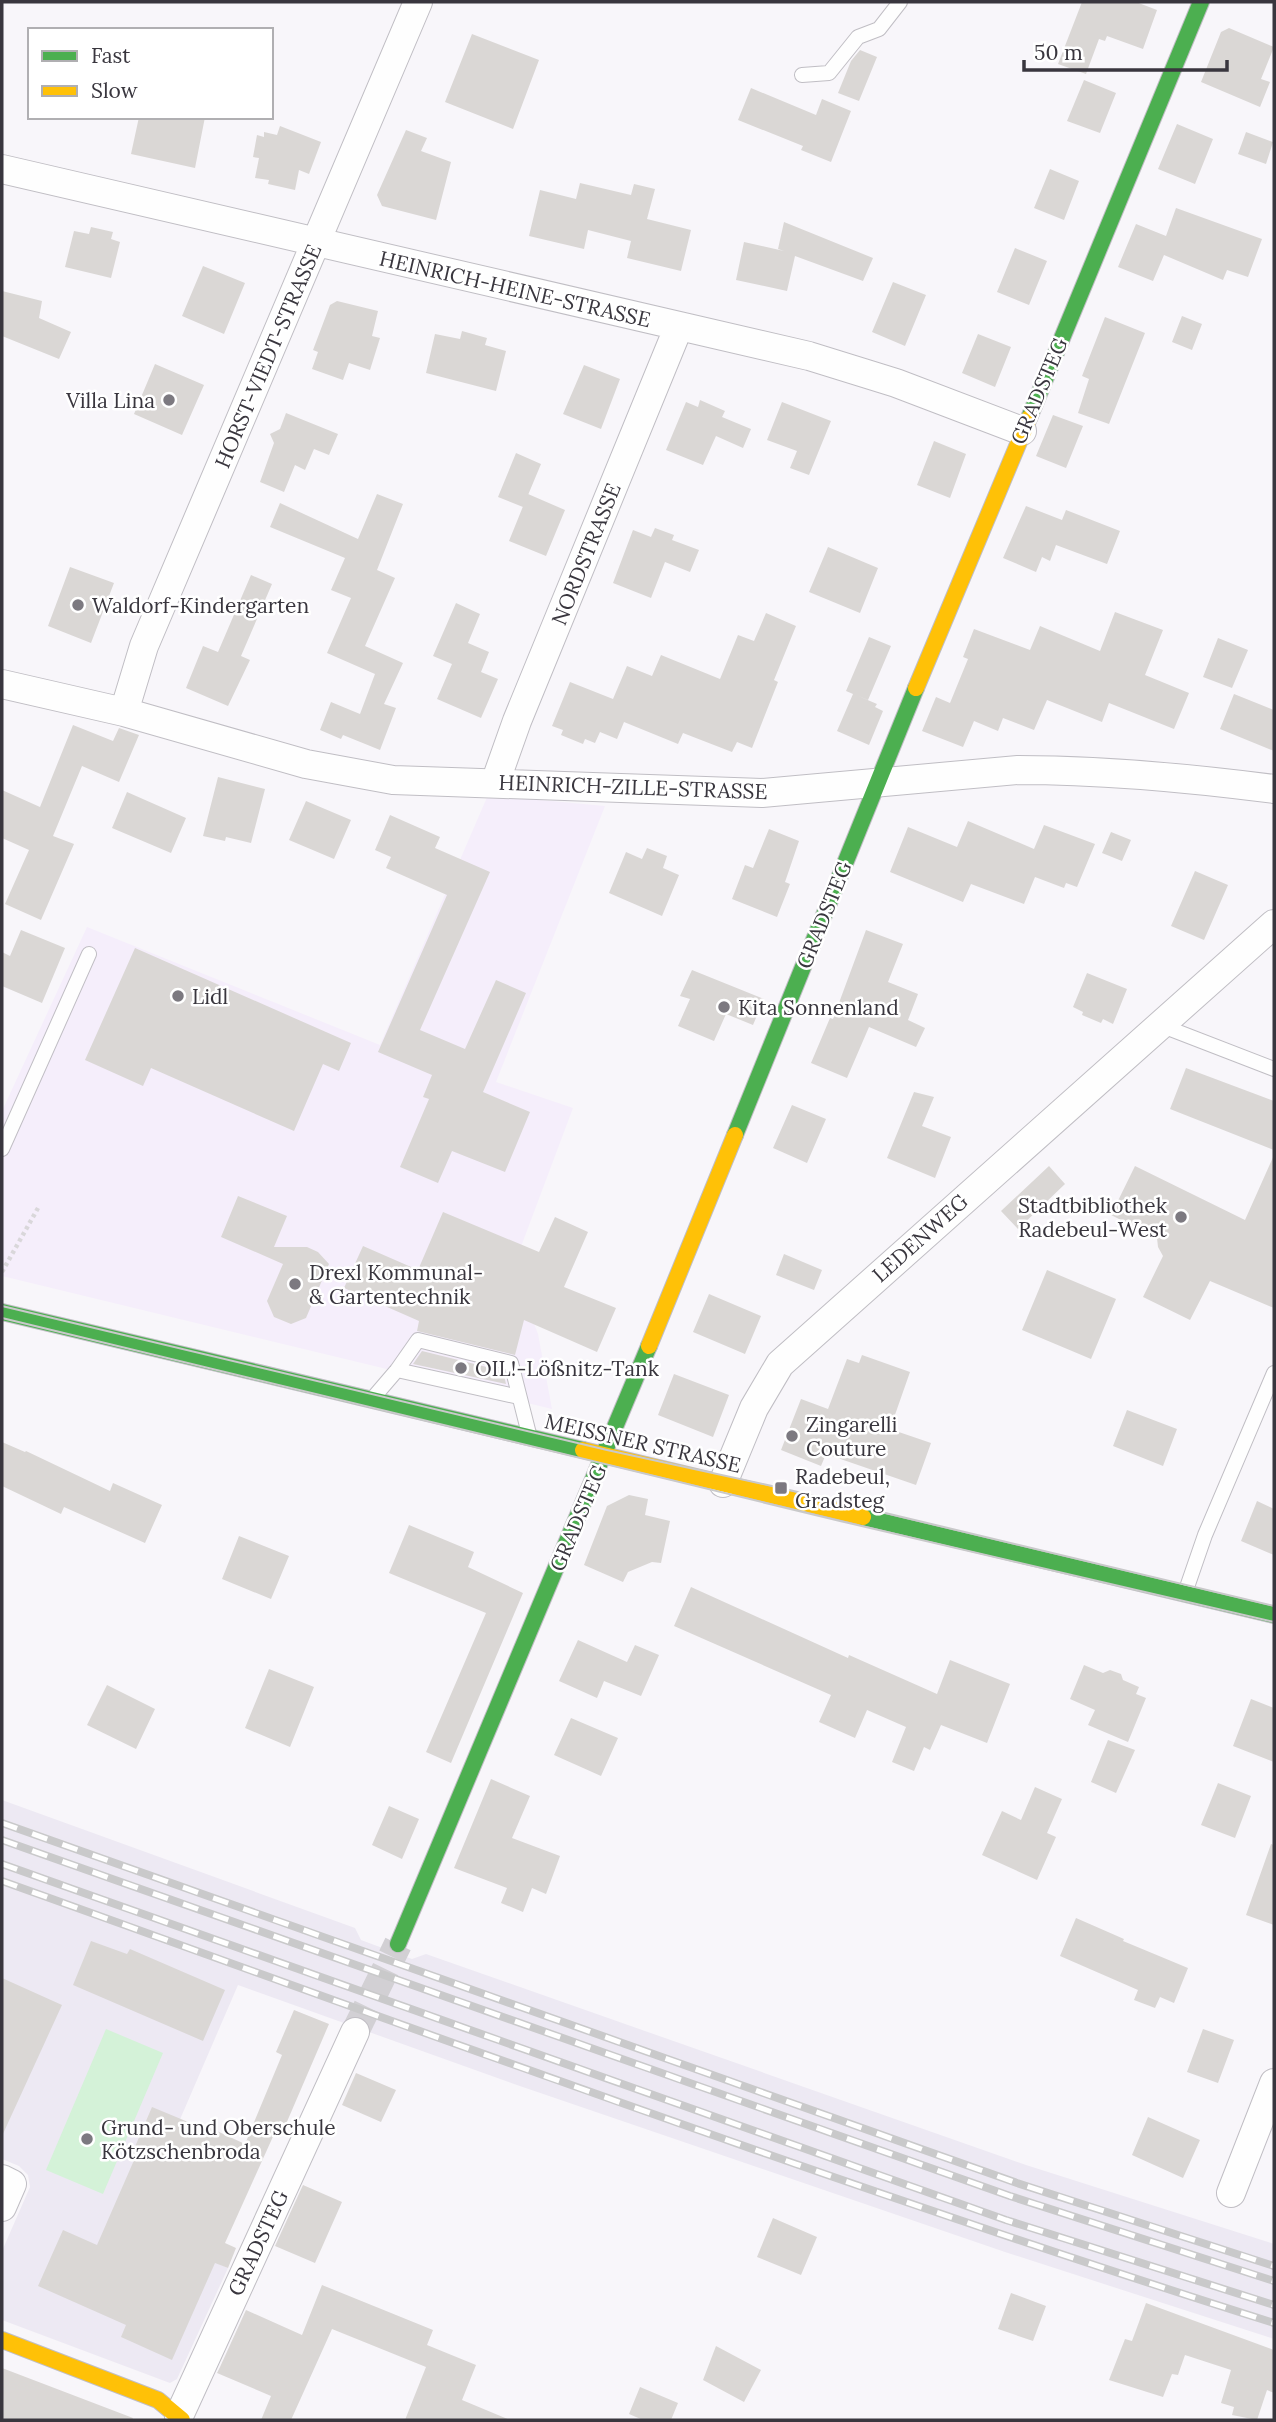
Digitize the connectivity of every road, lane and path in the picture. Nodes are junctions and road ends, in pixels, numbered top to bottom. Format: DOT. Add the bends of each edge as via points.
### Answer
graph roads {
  1 [pos="418,2"];
  2 [pos="900,2"];
  3 [pos="1201,2"];
  4 [pos="802,75"];
  5 [pos="2,169"];
  6 [pos="316,243"];
  7 [pos="679,326"];
  8 [pos="1022,432"];
  9 [pos="2,684"];
  10 [pos="124,712"];
  11 [pos="495,783"];
  12 [pos="877,783"];
  13 [pos="1274,789"];
  14 [pos="1274,923"];
  15 [pos="89,954"];
  16 [pos="1160,1025"];
  17 [pos="1274,1069"];
  18 [pos="2,1149"];
  19 [pos="38,1208"];
  20 [pos="2,1272"];
  21 [pos="2,1312"];
  22 [pos="397,1370"];
  23 [pos="1274,1373"];
  24 [pos="519,1397"];
  25 [pos="371,1400"];
  26 [pos="530,1438"];
  27 [pos="604,1456"];
  28 [pos="723,1483"];
  29 [pos="1185,1594"];
  30 [pos="1274,1615"];
  31 [pos="398,1944"];
  32 [pos="355,2032"];
  33 [pos="1274,2083"];
  34 [pos="2,2179"];
  35 [pos="1231,2193"];
  36 [pos="2,2207"];
  37 [pos="2,2340"];
  38 [pos="180,2418"];
  1 -- 6 [label="street, HORST-VIEDT-STRASSE"];
  2 -- 4 [label="lane" via="879,29 858,37 829,73"];
  3 -- 8 [label="street, GRADSTEG"];
  5 -- 6 [label="street, HEINRICH-HEINE-STRASSE"];
  6 -- 7 [label="street, HEINRICH-HEINE-STRASSE"];
  6 -- 10 [label="street, HORST-VIEDT-STRASSE" via="144,646"];
  7 -- 8 [label="street, HEINRICH-HEINE-STRASSE" via="809,356 896,383"];
  7 -- 11 [label="street, NORDSTRASSE"];
  8 -- 12 [label="street, GRADSTEG"];
  9 -- 10 [label="street, HEINRICH-ZILLE-STRASSE"];
  10 -- 11 [label="street, HEINRICH-ZILLE-STRASSE" via="318,766 393,780"];
  11 -- 12 [label="street, HEINRICH-ZILLE-STRASSE" via="721,793"];
  12 -- 13 [label="street, HEINRICH-ZILLE-STRASSE" via="1042,770 1186,778"];
  12 -- 27 [label="street, GRADSTEG"];
  14 -- 16 [label="street, LEDENWEG"];
  15 -- 18 [label="lane"];
  16 -- 17 [label="lane"];
  16 -- 28 [label="street, LEDENWEG" via="780,1364 754,1408"];
  19 -- 20 [label="path"];
  21 -- 25 [label="street, MEISSNER STRASSE"];
  22 -- 24 [label="lane"];
  22 -- 24 [label="lane" via="418,1340 511,1363"];
  22 -- 25 [label="lane"];
  23 -- 29 [label="lane"];
  24 -- 26 [label="lane"];
  25 -- 26 [label="street, MEISSNER STRASSE"];
  26 -- 27 [label="street, MEISSNER STRASSE"];
  27 -- 28 [label="street, MEISSNER STRASSE"];
  27 -- 31 [label="street, GRADSTEG"];
  28 -- 29 [label="street, MEISSNER STRASSE"];
  29 -- 30 [label="street, MEISSNER STRASSE"];
  32 -- 38 [label="street, GRADSTEG"];
  33 -- 35 [label="street"];
  34 -- 36 [label="street" via="12,2184"];
  37 -- 38 [label="street" via="158,2400"];
}
